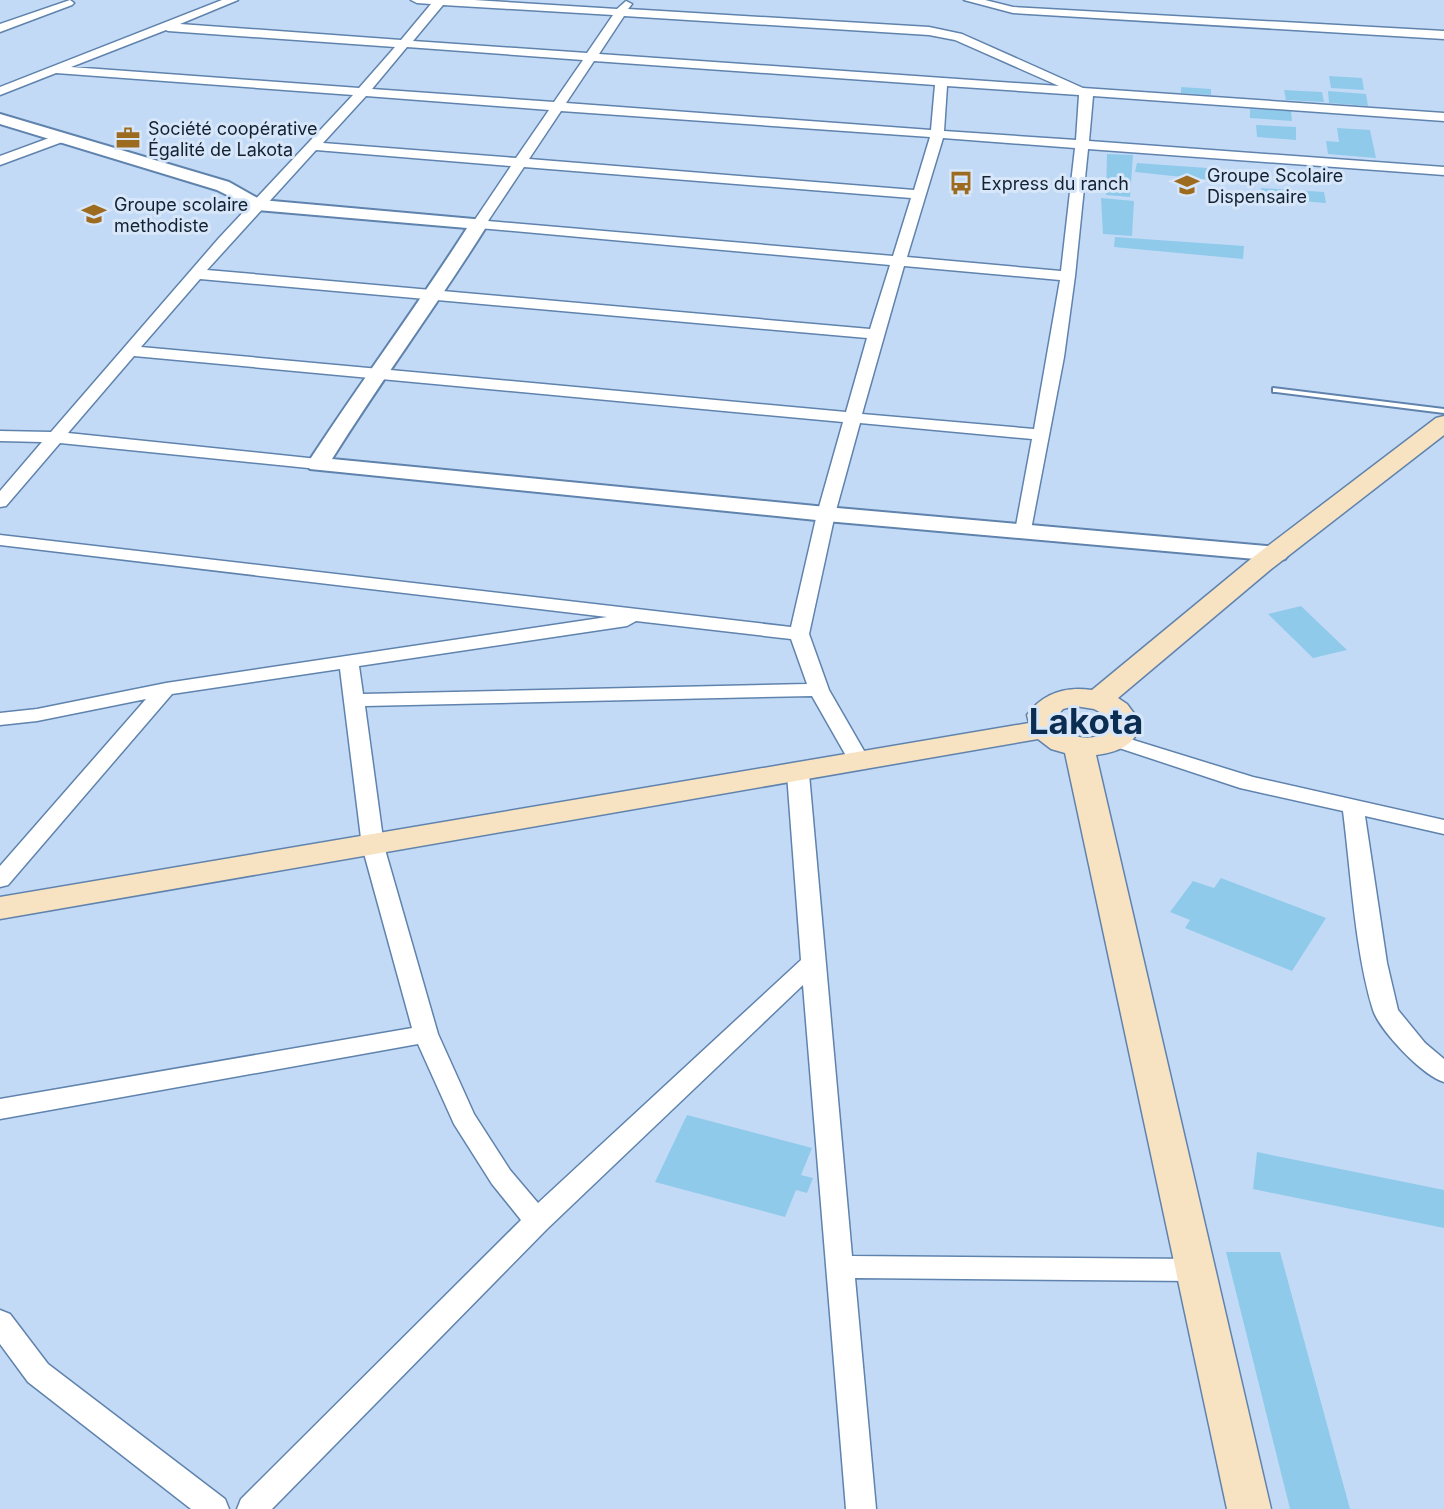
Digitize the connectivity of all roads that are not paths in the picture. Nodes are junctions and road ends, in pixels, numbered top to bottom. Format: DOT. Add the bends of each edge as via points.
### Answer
graph roads {
  1 [pos="232,0"];
  2 [pos="417,0"];
  3 [pos="628,0"];
  4 [pos="440,1"];
  5 [pos="68,3"];
  6 [pos="1066,6"];
  7 [pos="621,12"];
  8 [pos="968,16"];
  9 [pos="168,27"];
  10 [pos="0,28"];
  11 [pos="1444,35"];
  12 [pos="403,44"];
  13 [pos="589,58"];
  14 [pos="57,70"];
  15 [pos="941,82"];
  16 [pos="0,92"];
  17 [pos="362,93"];
  18 [pos="1087,94"];
  19 [pos="554,107"];
  20 [pos="1444,117"];
  21 [pos="0,119"];
  22 [pos="937,136"];
  23 [pos="60,138"];
  24 [pos="315,146"];
  25 [pos="1082,146"];
  26 [pos="0,161"];
  27 [pos="518,163"];
  28 [pos="1444,171"];
  29 [pos="917,194"];
  30 [pos="257,205"];
  31 [pos="479,224"];
  32 [pos="898,261"];
  33 [pos="198,274"];
  34 [pos="1068,276"];
  35 [pos="433,296"];
  36 [pos="876,334"];
  37 [pos="129,351"];
  38 [pos="377,372"];
  39 [pos="1276,390"];
  40 [pos="1444,411"];
  41 [pos="854,418"];
  42 [pos="1444,423"];
  43 [pos="1040,435"];
  44 [pos="0,436"];
  45 [pos="55,437"];
  46 [pos="318,464"];
  47 [pos="0,502"];
  48 [pos="826,514"];
  49 [pos="1024,531"];
  50 [pos="0,540"];
  51 [pos="1276,554"];
  52 [pos="653,616"];
  53 [pos="799,634"];
  54 [pos="349,663"];
  55 [pos="166,689"];
  56 [pos="820,690"];
  57 [pos="354,700"];
  58 [pos="1098,700"];
  59 [pos="0,719"];
  60 [pos="1045,729"];
  61 [pos="1118,741"];
  62 [pos="1079,747"];
  63 [pos="860,763"];
  64 [pos="798,774"];
  65 [pos="1353,807"];
  66 [pos="1444,827"];
  67 [pos="373,846"];
  68 [pos="0,880"];
  69 [pos="0,908"];
  70 [pos="813,961"];
  71 [pos="426,1034"];
  72 [pos="1444,1073"];
  73 [pos="0,1109"];
  74 [pos="537,1221"];
  75 [pos="840,1267"];
  76 [pos="1195,1270"];
  77 [pos="0,1322"];
  78 [pos="214,1509"];
  79 [pos="251,1509"];
  80 [pos="861,1509"];
  81 [pos="1249,1509"];
  1 -- 9 [label="street"];
  2 -- 4 [label="street"];
  3 -- 7 [label="street"];
  4 -- 7 [label="street"];
  4 -- 12 [label="street"];
  5 -- 10 [label="street"];
  6 -- 8 [label="street"];
  6 -- 11 [label="street"];
  7 -- 8 [label="street" via="910,29"];
  7 -- 13 [label="street"];
  8 -- 18 [label="street"];
  9 -- 12 [label="street"];
  9 -- 14 [label="street"];
  12 -- 13 [label="street"];
  12 -- 17 [label="street"];
  13 -- 15 [label="street"];
  13 -- 19 [label="street"];
  14 -- 16 [label="street"];
  14 -- 17 [label="street"];
  15 -- 18 [label="street"];
  15 -- 22 [label="street"];
  17 -- 19 [label="street"];
  17 -- 24 [label="street"];
  18 -- 20 [label="street"];
  18 -- 25 [label="street"];
  19 -- 22 [label="street"];
  19 -- 27 [label="street"];
  21 -- 23 [label="street"];
  22 -- 25 [label="street"];
  22 -- 29 [label="street"];
  23 -- 26 [label="street"];
  23 -- 30 [label="street" via="223,186"];
  24 -- 27 [label="street"];
  24 -- 30 [label="street"];
  25 -- 28 [label="street"];
  25 -- 34 [label="street"];
  27 -- 29 [label="street"];
  27 -- 31 [label="street"];
  29 -- 32 [label="street"];
  30 -- 31 [label="street"];
  30 -- 33 [label="street"];
  31 -- 32 [label="street"];
  31 -- 35 [label="street"];
  32 -- 34 [label="street"];
  32 -- 36 [label="street"];
  33 -- 35 [label="street"];
  33 -- 37 [label="street"];
  34 -- 43 [label="street"];
  35 -- 36 [label="street"];
  35 -- 38 [label="street"];
  36 -- 41 [label="street"];
  37 -- 38 [label="street"];
  37 -- 45 [label="street"];
  38 -- 41 [label="street"];
  38 -- 46 [label="street"];
  39 -- 40 [label="lane"];
  41 -- 43 [label="street"];
  41 -- 48 [label="street"];
  42 -- 51 [label="main road"];
  43 -- 49 [label="street"];
  44 -- 45 [label="street"];
  45 -- 46 [label="street"];
  45 -- 47 [label="street"];
  46 -- 48 [label="street"];
  48 -- 49 [label="street"];
  48 -- 53 [label="street"];
  49 -- 51 [label="street"];
  50 -- 52 [label="street"];
  51 -- 58 [label="main road"];
  52 -- 53 [label="street"];
  52 -- 54 [label="street"];
  53 -- 56 [label="street"];
  54 -- 55 [label="street"];
  54 -- 57 [label="street"];
  55 -- 59 [label="street"];
  55 -- 68 [label="street"];
  56 -- 57 [label="street"];
  56 -- 63 [label="street"];
  57 -- 67 [label="street"];
  58 -- 60 [label="main road" via="1074,697 1053,703 1042,715"];
  58 -- 61 [label="main road" via="1123,716 1126,729"];
  60 -- 62 [label="main road"];
  60 -- 63 [label="main road"];
  61 -- 62 [label="main road"];
  61 -- 65 [label="street" via="1248,783"];
  62 -- 76 [label="main road"];
  63 -- 64 [label="main road"];
  64 -- 67 [label="main road"];
  64 -- 70 [label="street"];
  65 -- 66 [label="street"];
  65 -- 72 [label="street" via="1386,1012 1416,1049"];
  67 -- 69 [label="main road"];
  67 -- 71 [label="street"];
  70 -- 74 [label="street"];
  70 -- 75 [label="street"];
  71 -- 73 [label="street"];
  71 -- 74 [label="street" via="463,1117 501,1177"];
  74 -- 79 [label="street"];
  75 -- 76 [label="street"];
  75 -- 80 [label="street"];
  76 -- 81 [label="main road"];
  77 -- 78 [label="street" via="38,1373"];
}
